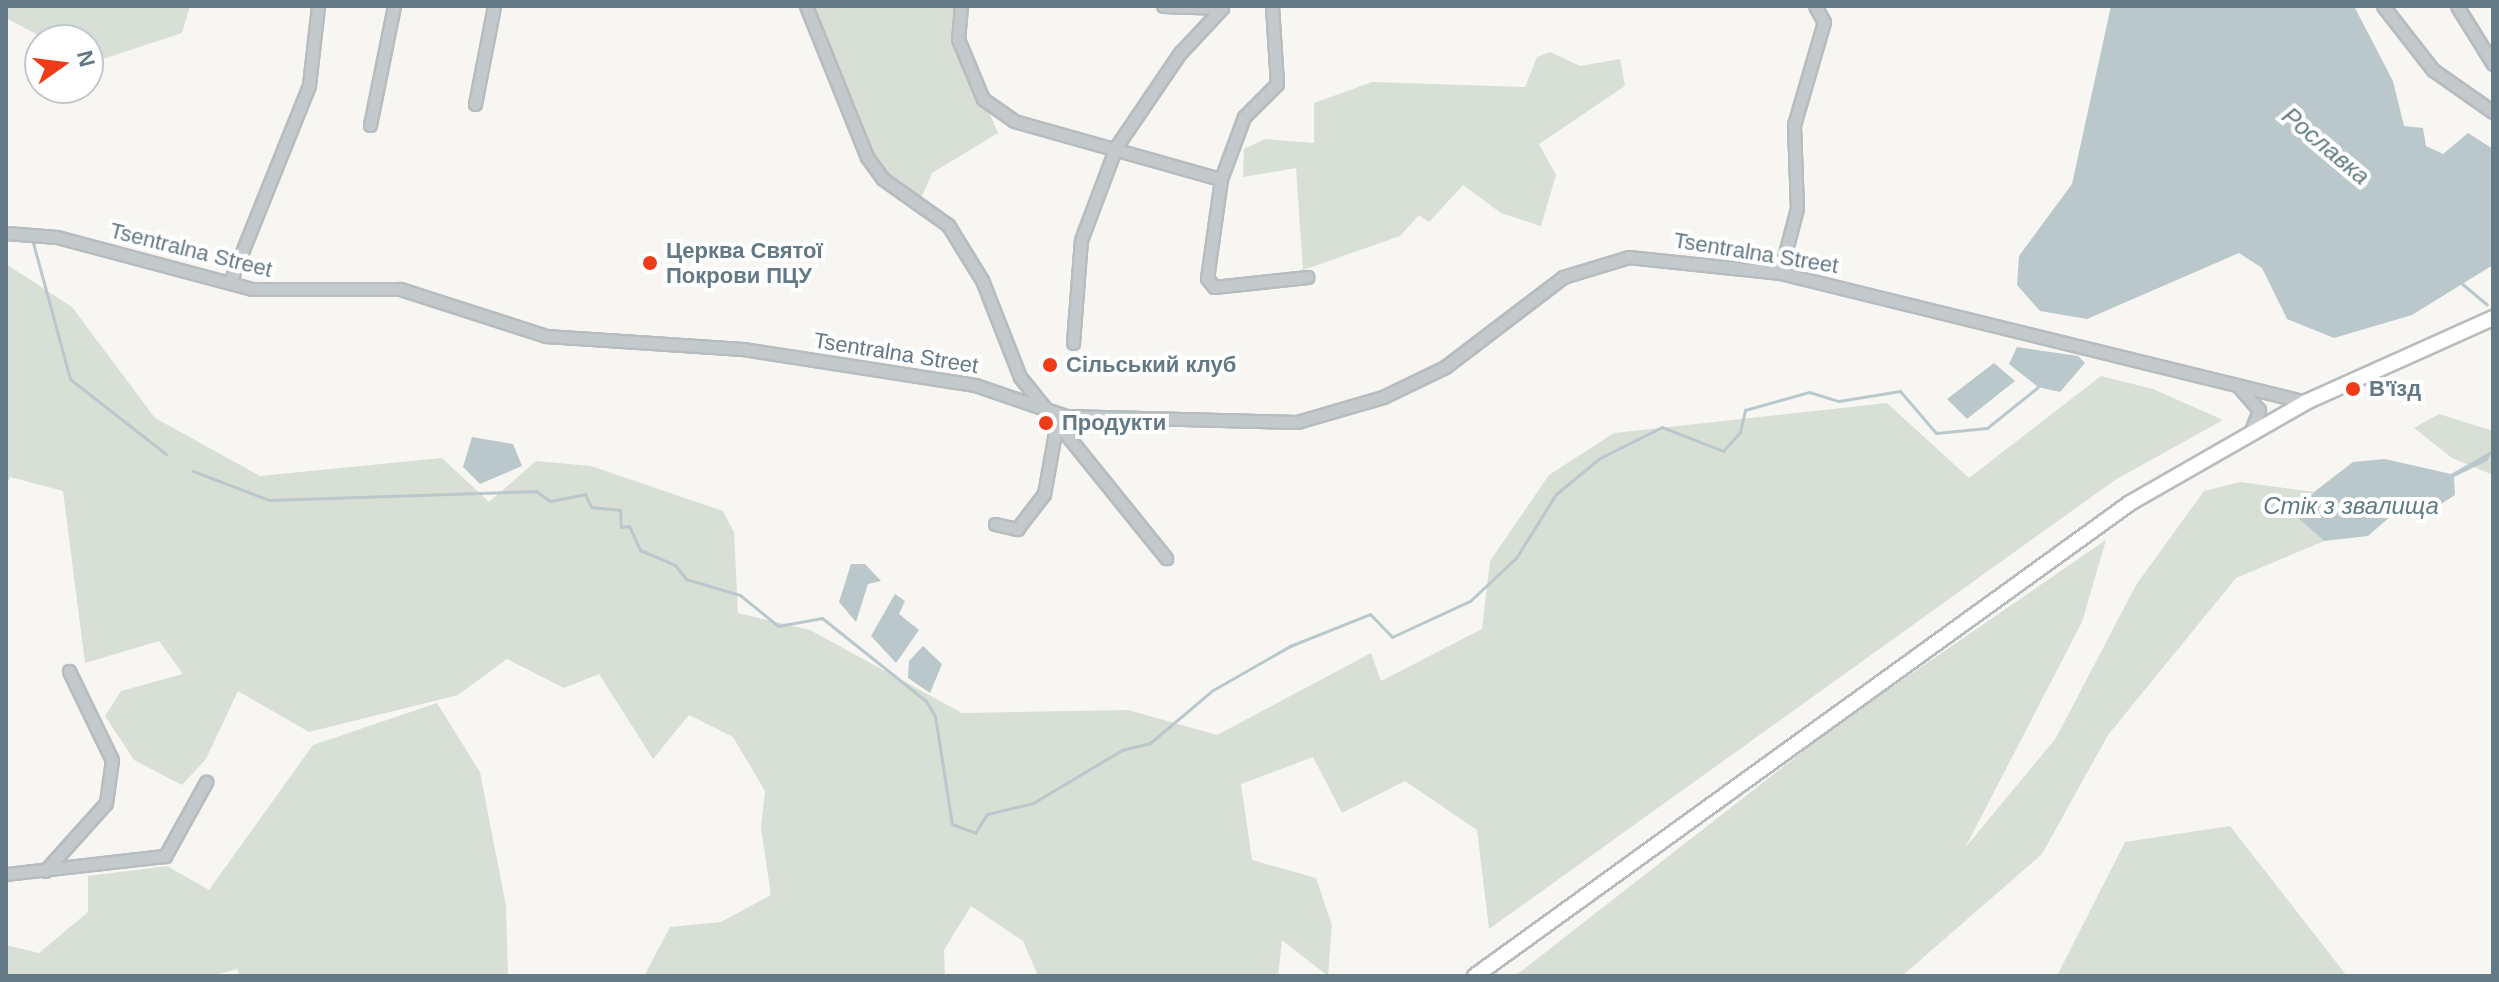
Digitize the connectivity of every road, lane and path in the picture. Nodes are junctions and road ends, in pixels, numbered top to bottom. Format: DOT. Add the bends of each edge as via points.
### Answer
graph roads {
  1 [pos="318,6"];
  2 [pos="394,6"];
  3 [pos="494,6"];
  4 [pos="806,6"];
  5 [pos="961,6"];
  6 [pos="1163,6"];
  7 [pos="1272,6"];
  8 [pos="1815,6"];
  9 [pos="2383,6"];
  10 [pos="2457,6"];
  11 [pos="1224,7"];
  12 [pos="2493,64"];
  13 [pos="475,104"];
  14 [pos="2493,112"];
  15 [pos="370,125"];
  16 [pos="1116,147"];
  17 [pos="1221,179"];
  18 [pos="6,233"];
  19 [pos="1780,273"];
  20 [pos="1307,277"];
  21 [pos="230,282"];
  22 [pos="2493,318"];
  23 [pos="1073,343"];
  24 [pos="2235,384"];
  25 [pos="2306,402"];
  26 [pos="1055,412"];
  27 [pos="2251,431"];
  28 [pos="995,524"];
  29 [pos="1166,558"];
  30 [pos="69,671"];
  31 [pos="206,782"];
  32 [pos="45,871"];
  33 [pos="6,874"];
  34 [pos="1475,976"];
  1 -- 21 [label="street" via="309,85"];
  2 -- 15 [label="street"];
  3 -- 13 [label="street"];
  4 -- 26 [label="street" via="867,157 883,179 948,225 982,280 1020,377"];
  5 -- 16 [label="street" via="958,39 983,99 1014,121"];
  6 -- 11 [label="street"];
  7 -- 17 [label="street" via="1277,84 1244,117"];
  8 -- 19 [label="street" via="1824,22 1794,125 1797,208"];
  9 -- 14 [label="street" via="2433,70"];
  10 -- 12 [label="street"];
  11 -- 16 [label="street" via="1180,53"];
  16 -- 17 [label="street"];
  16 -- 23 [label="street" via="1081,240"];
  17 -- 20 [label="street" via="1207,278 1214,287"];
  18 -- 21 [label="street, Tsentralna Street" via="57,237"];
  19 -- 24 [label="street, Tsentralna Street"];
  19 -- 26 [label="street, Tsentralna Street" via="1679,257 1601,262 1563,277 1445,367 1383,397 1297,422"];
  21 -- 26 [label="street, Tsentralna Street" via="295,294 400,289 546,336 743,349 975,385"];
  22 -- 25 [label="main road"];
  24 -- 25 [label="street, Tsentralna Street"];
  24 -- 27 [label="street" via="2259,410"];
  25 -- 27 [label="main road"];
  26 -- 28 [label="street" via="1057,442 1044,494 1017,529"];
  26 -- 29 [label="street" via="1064,439"];
  27 -- 34 [label="main road" via="2130,503"];
  30 -- 32 [label="street" via="112,760 106,803"];
  31 -- 32 [label="street" via="165,856"];
  32 -- 33 [label="street"];
}
